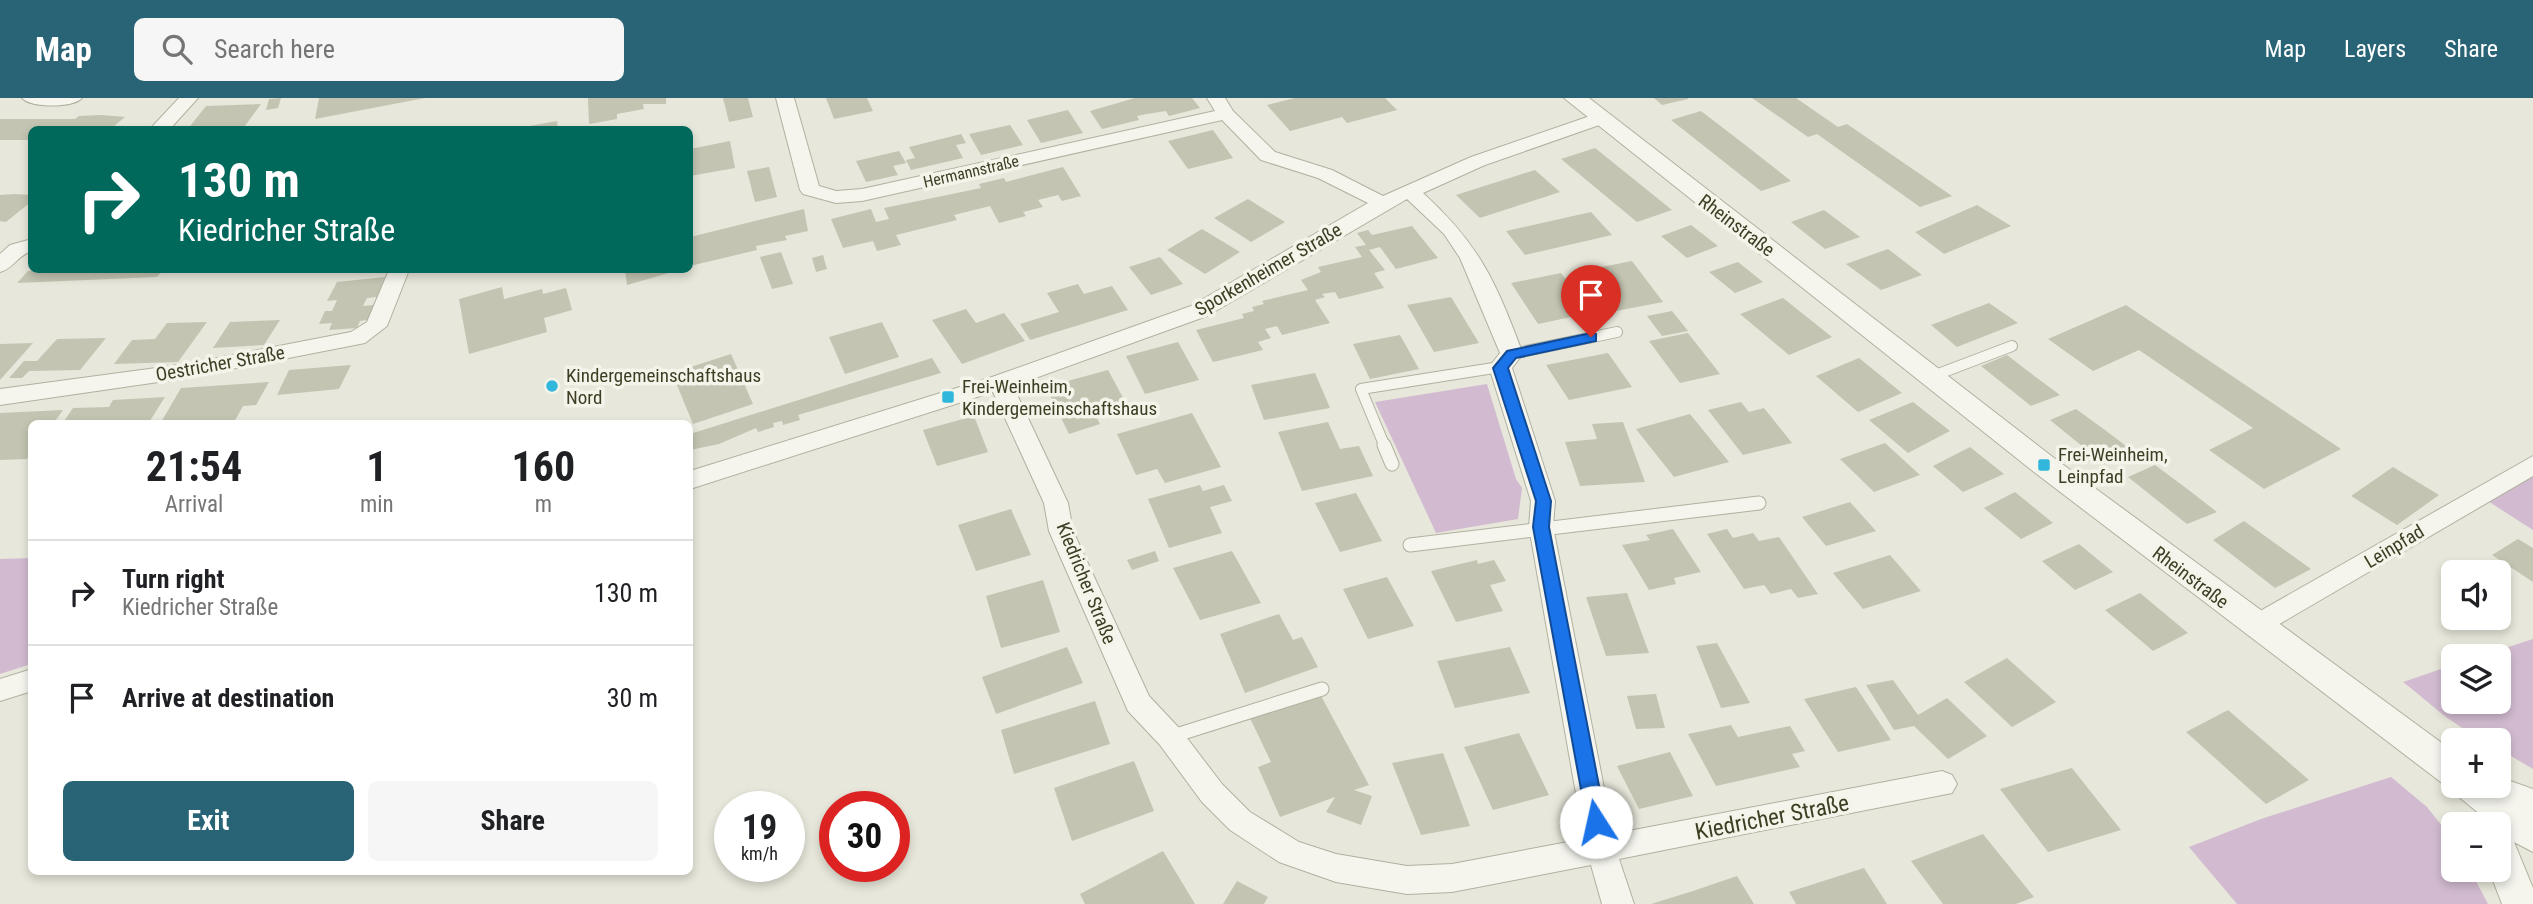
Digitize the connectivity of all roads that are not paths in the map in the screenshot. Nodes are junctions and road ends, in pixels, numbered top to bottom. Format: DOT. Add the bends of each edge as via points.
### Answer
graph roads {
  1 [pos="31,98"];
  2 [pos="73,98"];
  3 [pos="188,98"];
  4 [pos="785,98"];
  5 [pos="1579,99"];
  6 [pos="1221,106"];
  7 [pos="1599,119"];
  8 [pos="162,126"];
  9 [pos="1411,192"];
  10 [pos="1383,203"];
  11 [pos="28,246"];
  12 [pos="0,266"];
  13 [pos="398,273"];
  14 [pos="1617,332"];
  15 [pos="2012,346"];
  16 [pos="1506,361"];
  17 [pos="1933,376"];
  18 [pos="1000,382"];
  19 [pos="0,397"];
  20 [pos="1392,464"];
  21 [pos="2533,465"];
  22 [pos="693,479"];
  23 [pos="1759,503"];
  24 [pos="1541,527"];
  25 [pos="1410,545"];
  26 [pos="2255,626"];
  27 [pos="28,682"];
  28 [pos="0,690"];
  29 [pos="1322,690"];
  30 [pos="1170,737"];
  31 [pos="2441,762"];
  32 [pos="1942,785"];
  33 [pos="2511,797"];
  34 [pos="2484,798"];
  35 [pos="2533,805"];
  36 [pos="2533,836"];
  37 [pos="1601,849"];
  38 [pos="2511,879"];
  39 [pos="1618,904"];
  40 [pos="2521,904"];
  1 -- 2 [label="street"];
  3 -- 8 [label="street"];
  4 -- 6 [label="street, Hermannstraße" via="810,190 836,197 862,195"];
  5 -- 7 [label="street, Rheinstraße"];
  6 -- 10 [label="street, Hermannstraße" via="1268,156 1325,174"];
  7 -- 9 [label="street, Sporkenheimer Straße" via="1478,161"];
  7 -- 17 [label="street, Rheinstraße"];
  9 -- 10 [label="street, Sporkenheimer Straße"];
  9 -- 16 [label="street" via="1452,231 1472,263 1497,313"];
  10 -- 18 [label="street, Sporkenheimer Straße" via="1199,311"];
  11 -- 12 [label="street" via="17,248"];
  13 -- 19 [label="street, Oestricher Straße" via="376,326 358,338 186,370"];
  14 -- 16 [label="lane"];
  15 -- 17 [label="lane"];
  16 -- 20 [label="lane" via="1360,389"];
  16 -- 24 [label="street" via="1544,501"];
  17 -- 26 [label="street, Rheinstraße"];
  18 -- 22 [label="street, Sporkenheimer Straße"];
  18 -- 30 [label="street, Kiedricher Straße" via="1056,503 1061,531 1138,703"];
  21 -- 26 [label="street, Leinpfad"];
  23 -- 24 [label="lane"];
  24 -- 25 [label="lane"];
  24 -- 37 [label="street"];
  26 -- 31 [label="street, Rheinstraße"];
  27 -- 28 [label="street"];
  29 -- 30 [label="lane"];
  30 -- 37 [label="street, Kiedricher Straße" via="1212,793 1240,821 1290,852 1336,868 1407,880 1452,878"];
  32 -- 37 [label="street, Kiedricher Straße"];
  33 -- 35 [label="street"];
  34 -- 36 [label="street"];
  37 -- 39 [label="street"];
  38 -- 40 [label="street"];
}
